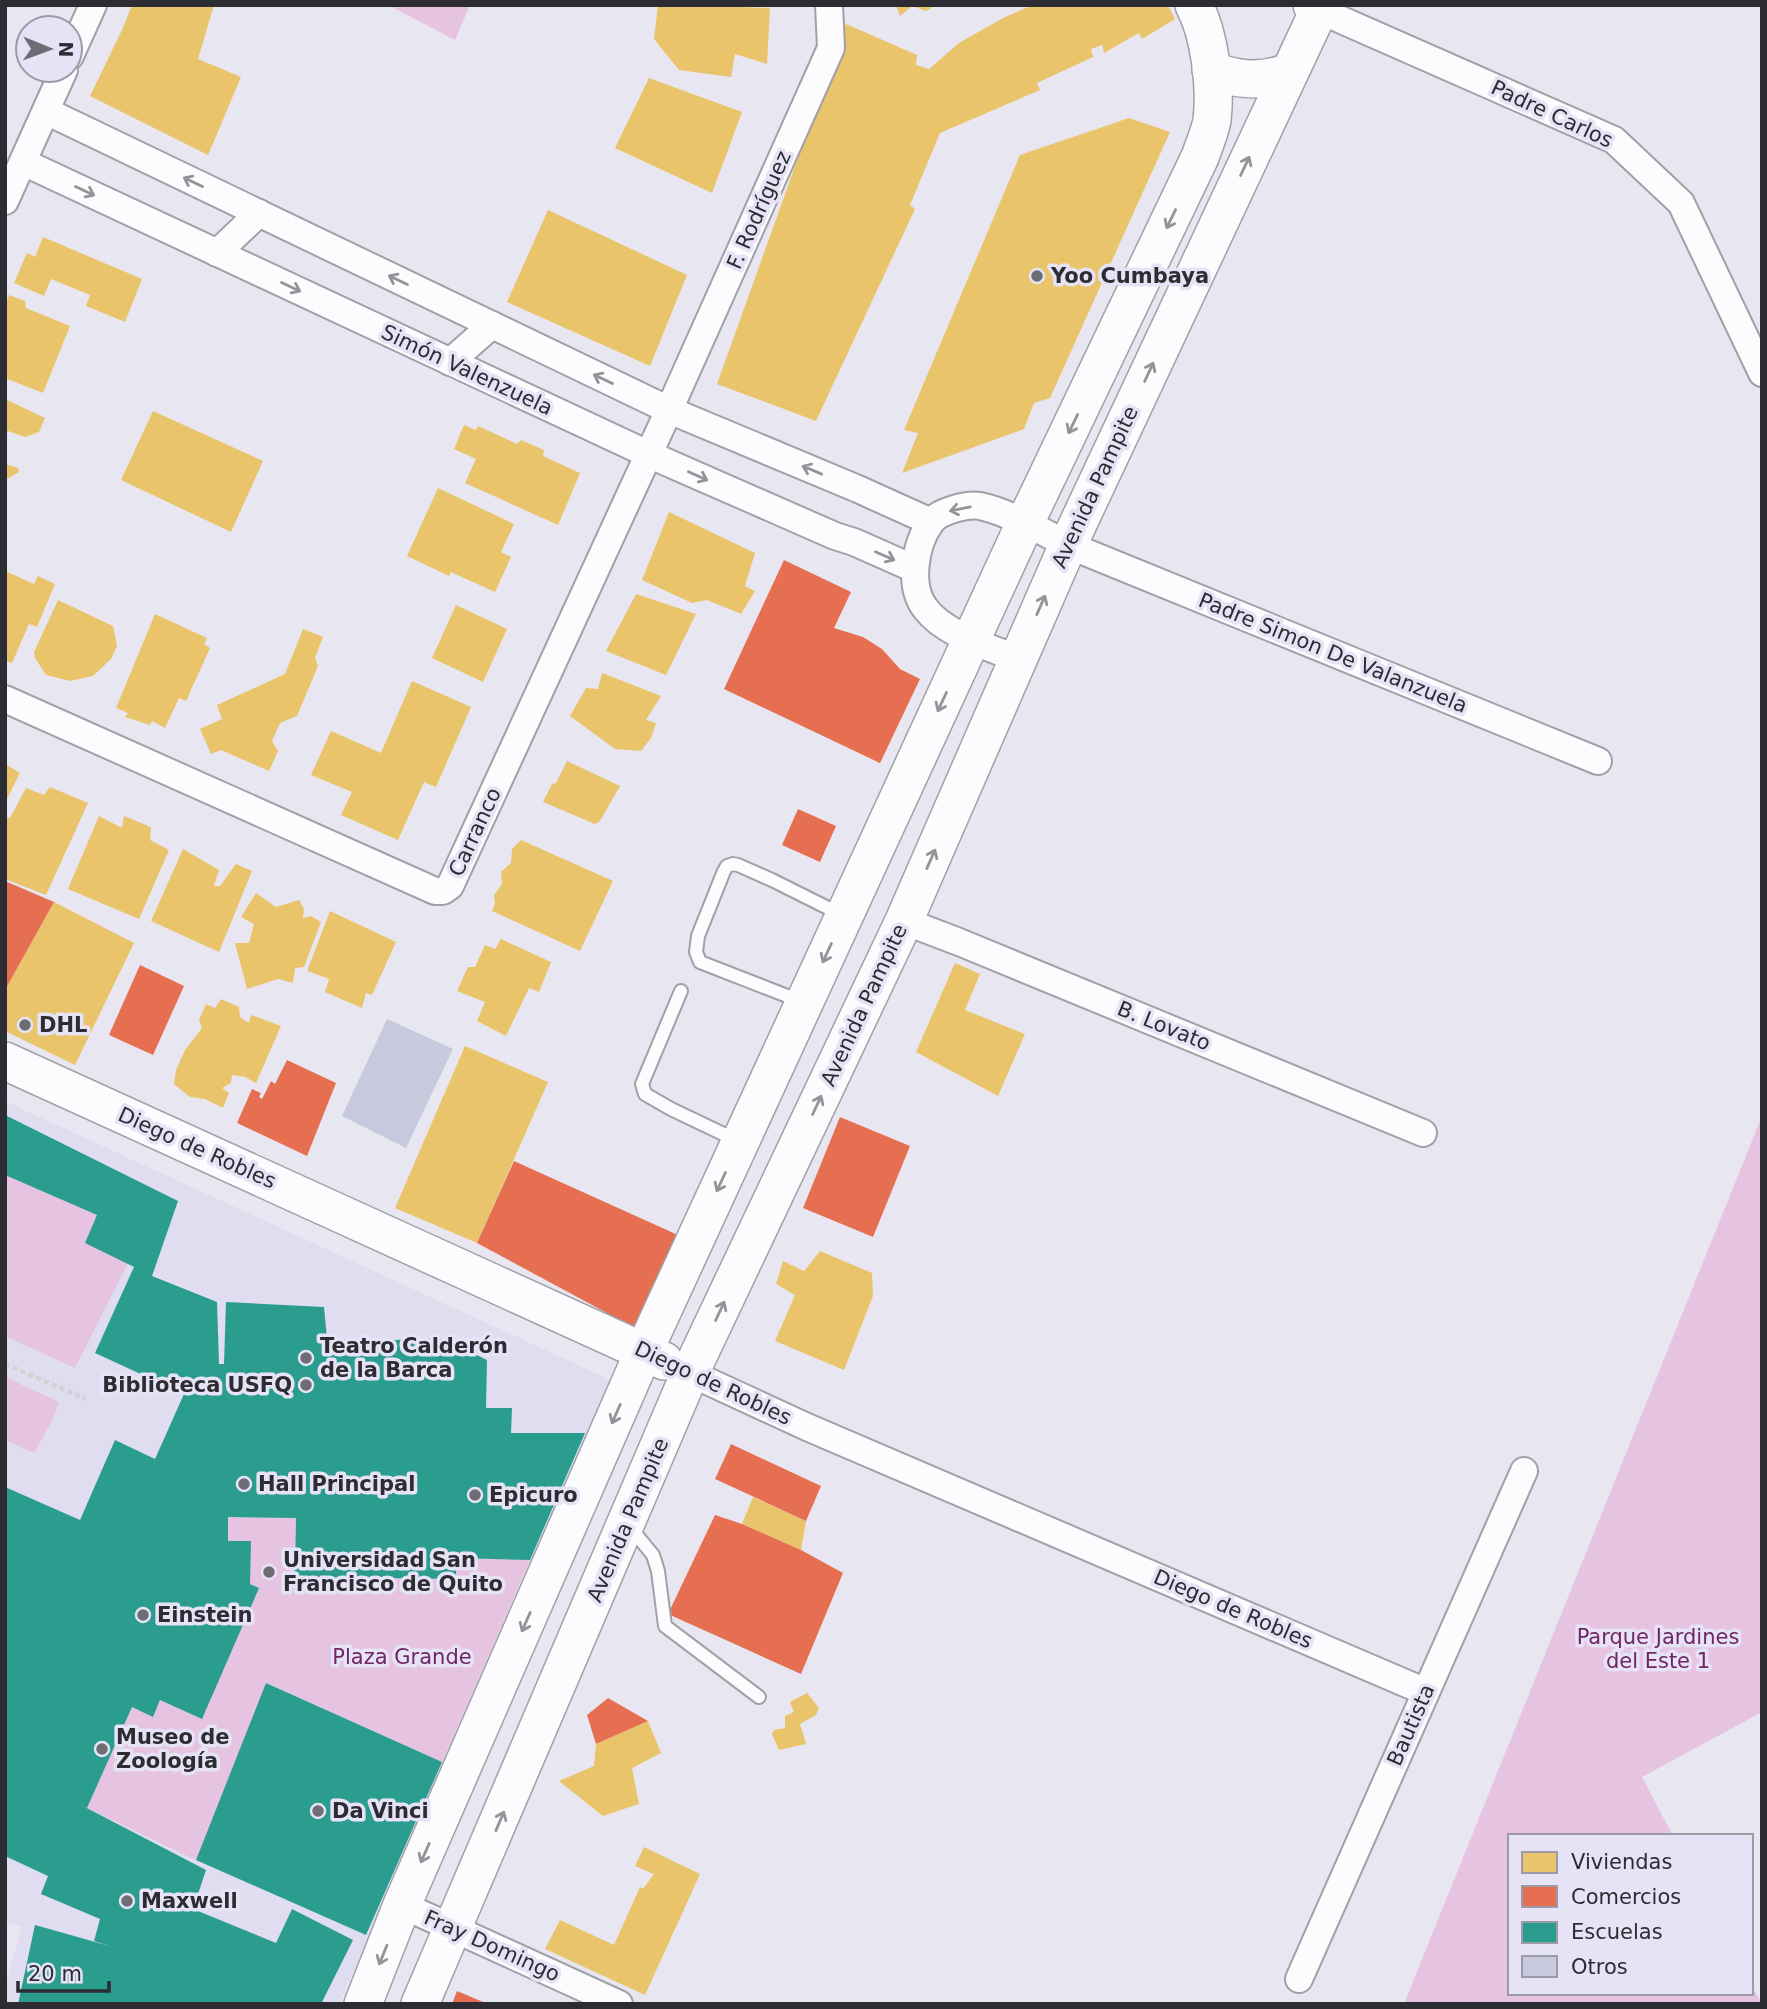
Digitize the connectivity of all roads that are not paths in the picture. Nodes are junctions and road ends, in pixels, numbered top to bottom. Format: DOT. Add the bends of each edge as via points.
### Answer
graph roads {
  1 [pos="93,5"];
  2 [pos="829,5"];
  3 [pos="1197,7"];
  4 [pos="1315,8"];
  5 [pos="84,25"];
  6 [pos="1211,70"];
  7 [pos="1289,72"];
  8 [pos="58,84"];
  9 [pos="46,111"];
  10 [pos="23,162"];
  11 [pos="5,201"];
  12 [pos="259,213"];
  13 [pos="217,253"];
  14 [pos="492,325"];
  15 [pos="450,362"];
  16 [pos="1762,373"];
  17 [pos="668,410"];
  18 [pos="648,454"];
  19 [pos="931,522"];
  20 [pos="1025,523"];
  21 [pos="1068,545"];
  22 [pos="915,569"];
  23 [pos="971,640"];
  24 [pos="1018,659"];
  25 [pos="5,699"];
  26 [pos="1598,761"];
  27 [pos="848,908"];
  28 [pos="904,921"];
  29 [pos="681,991"];
  30 [pos="804,1002"];
  31 [pos="5,1061"];
  32 [pos="1423,1133"];
  33 [pos="740,1142"];
  34 [pos="643,1351"];
  35 [pos="690,1373"];
  36 [pos="1524,1471"];
  37 [pos="626,1523"];
  38 [pos="1426,1692"];
  39 [pos="759,1697"];
  40 [pos="402,1905"];
  41 [pos="454,1928"];
  42 [pos="1299,1979"];
  43 [pos="363,2004"];
  44 [pos="420,2004"];
  45 [pos="619,2004"];
  1 -- 5 [label="street"];
  2 -- 17 [label="street, F. Rodríguez" via="831,47"];
  3 -- 6 [label="street"];
  4 -- 7 [label="street, Avenida Pampite"];
  4 -- 16 [label="street, Padre Carlos" via="1614,140 1681,203"];
  6 -- 7 [label="street" via="1242,79 1274,78"];
  6 -- 20 [label="street, one-way" via="1212,122 1200,157"];
  21 -- 7 [label="street, Avenida Pampite, one-way"];
  8 -- 9 [label="street"];
  9 -- 10 [label="street"];
  12 -- 9 [label="street, one-way"];
  10 -- 11 [label="street"];
  10 -- 13 [label="street, Simón Valenzuela, one-way"];
  12 -- 13 [label="street"];
  14 -- 12 [label="street, one-way"];
  13 -- 15 [label="street, Simón Valenzuela, one-way"];
  14 -- 15 [label="street"];
  17 -- 14 [label="street, one-way"];
  15 -- 18 [label="street, Simón Valenzuela"];
  17 -- 18 [label="street, Carranco"];
  19 -- 17 [label="street, one-way"];
  18 -- 22 [label="street, Simón Valenzuela, one-way"];
  18 -- 25 [label="street, Carranco" via="450,886 443,891"];
  20 -- 19 [label="street, one-way" via="978,506 954,509"];
  19 -- 22 [label="street"];
  20 -- 21 [label="street"];
  20 -- 23 [label="street"];
  24 -- 21 [label="street, Avenida Pampite, one-way"];
  21 -- 26 [label="street, Padre Simon De Valanzuela"];
  22 -- 23 [label="street" via="916,591 925,608"];
  23 -- 24 [label="street"];
  23 -- 27 [label="street, one-way"];
  28 -- 24 [label="street, Avenida Pampite, one-way"];
  27 -- 28 [label="street"];
  27 -- 30 [label="street, one-way"];
  27 -- 30 [label="lane" via="738,865 724,871 698,936 700,962"];
  28 -- 32 [label="street, B. Lovato"];
  35 -- 28 [label="street, Avenida Pampite, one-way"];
  29 -- 33 [label="lane" via="642,1084 645,1094"];
  30 -- 33 [label="street"];
  31 -- 34 [label="street, Diego de Robles"];
  33 -- 34 [label="street, one-way"];
  34 -- 35 [label="street, Diego de Robles"];
  34 -- 40 [label="street, one-way"];
  35 -- 37 [label="street, Avenida Pampite"];
  35 -- 38 [label="street, Diego de Robles"];
  36 -- 38 [label="street, Bautista"];
  37 -- 39 [label="lane" via="653,1555 665,1626"];
  41 -- 37 [label="street, Avenida Pampite, one-way"];
  38 -- 42 [label="street, Bautista"];
  40 -- 41 [label="street, Fray Domingo"];
  40 -- 43 [label="street, one-way"];
  41 -- 44 [label="street, Avenida Pampite"];
  41 -- 45 [label="street, Fray Domingo"];
}
